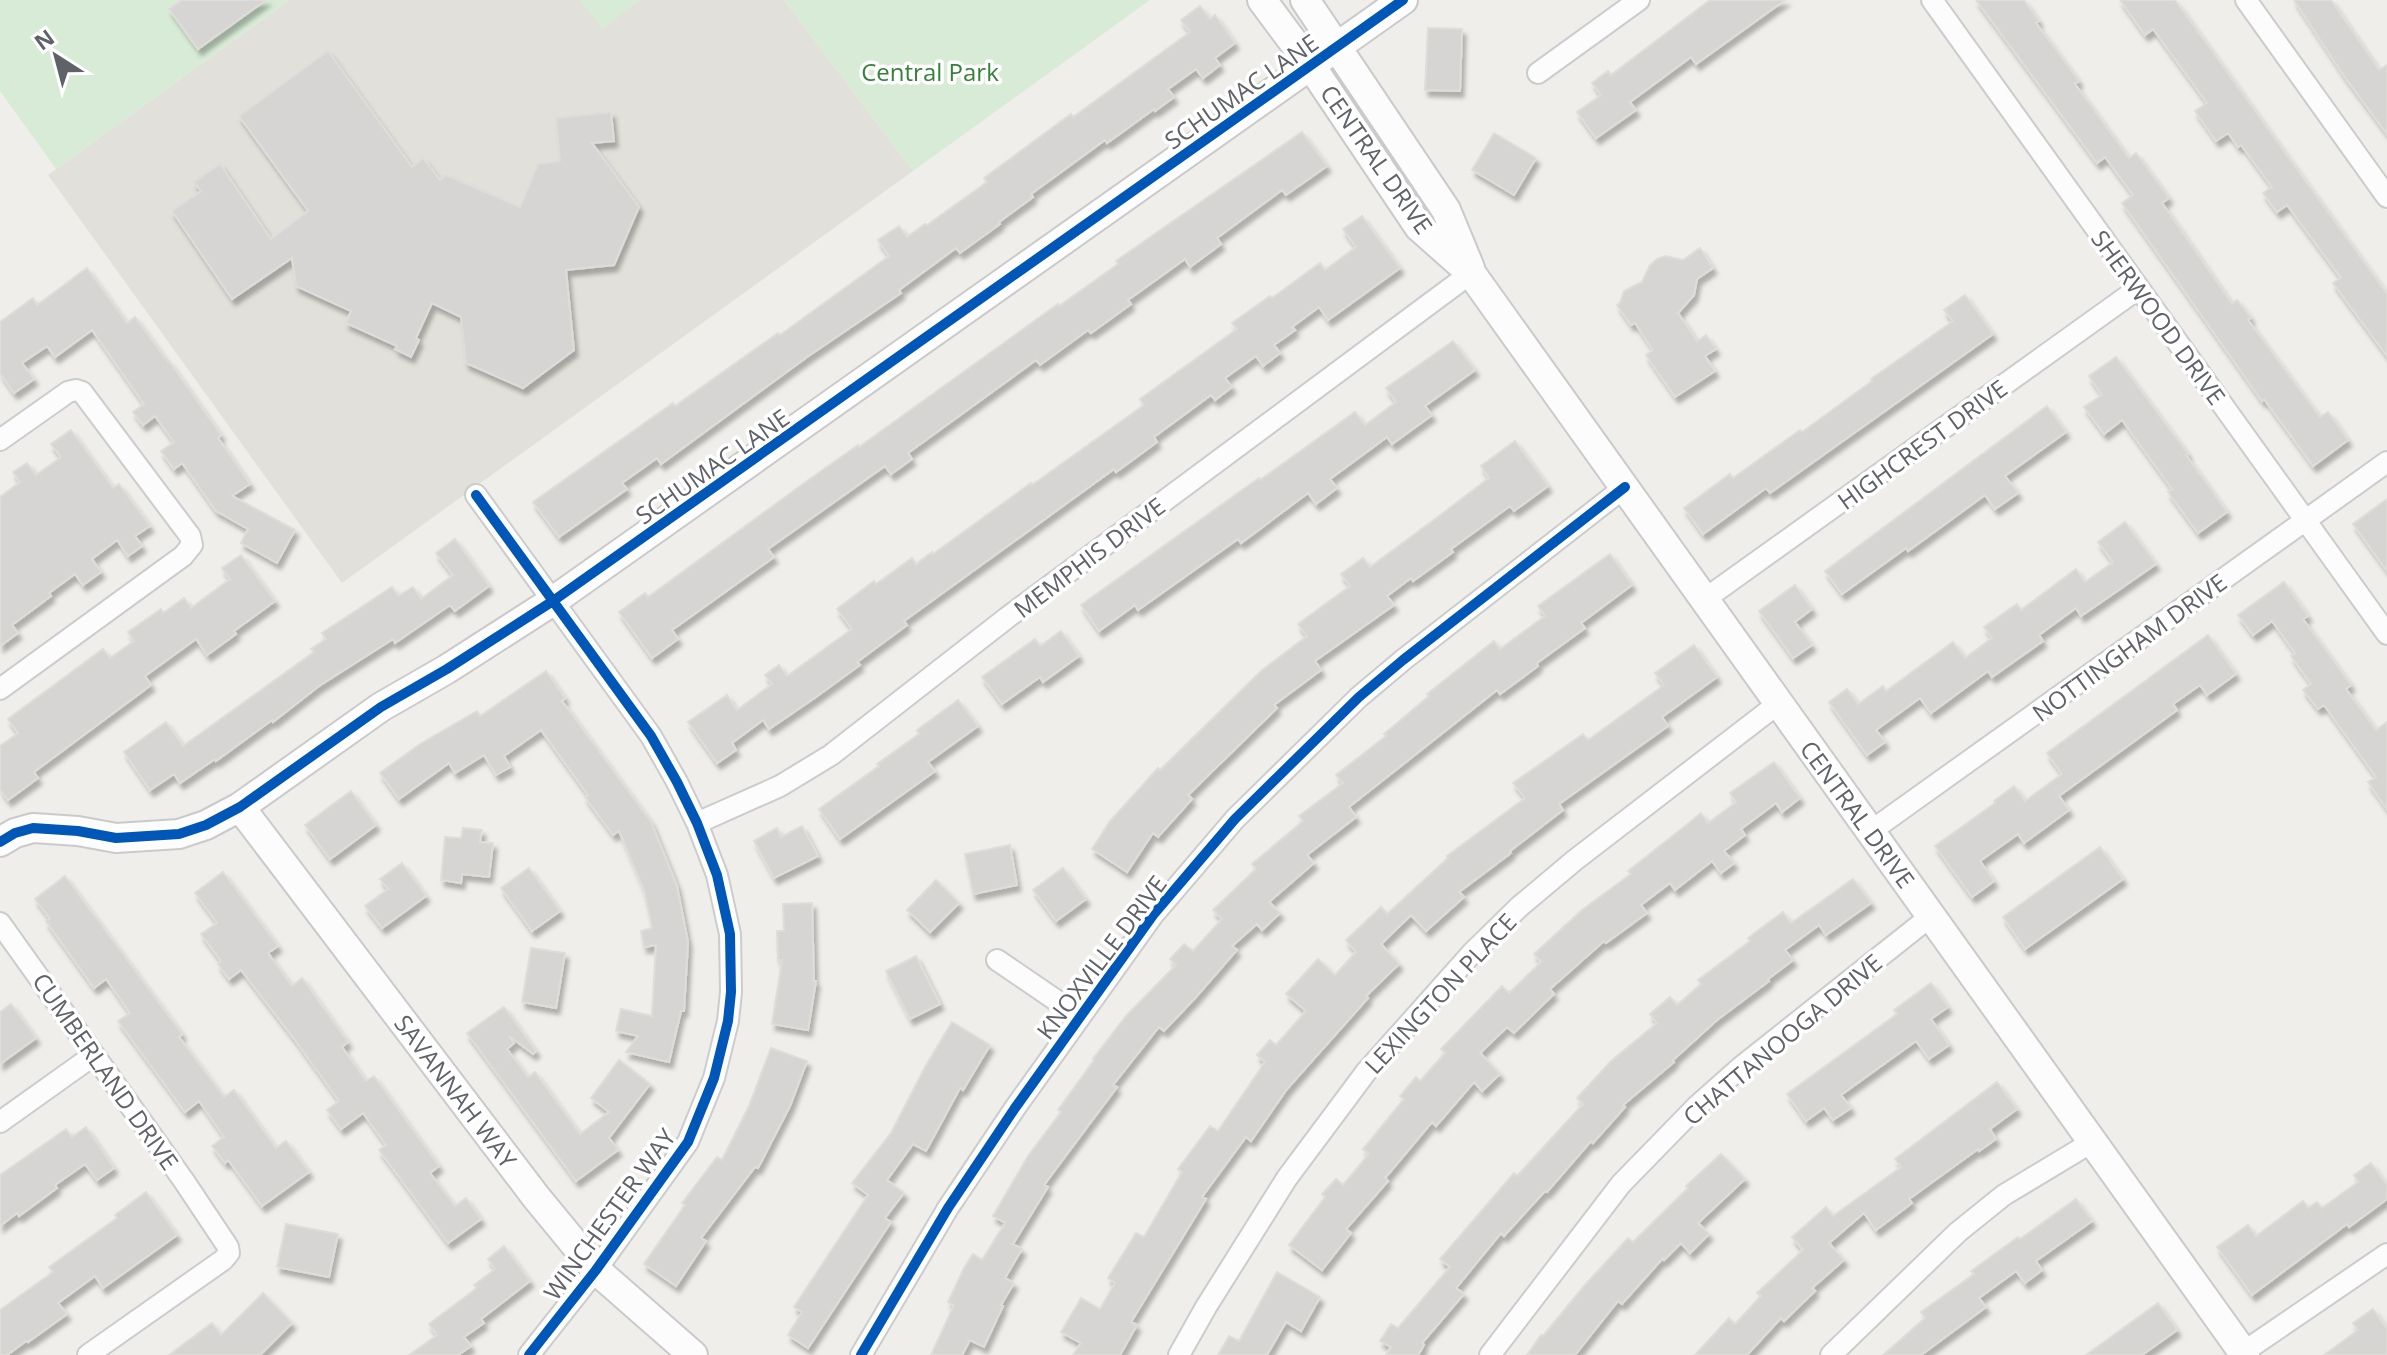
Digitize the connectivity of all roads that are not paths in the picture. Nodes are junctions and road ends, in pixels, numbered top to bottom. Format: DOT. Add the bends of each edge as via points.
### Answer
graph roads {
  1 [pos="1262,0"];
  2 [pos="1305,0"];
  3 [pos="1403,0"];
  4 [pos="1639,0"];
  5 [pos="1932,0"];
  6 [pos="2246,0"];
  7 [pos="1338,46"];
  8 [pos="1311,66"];
  9 [pos="1538,73"];
  10 [pos="2387,197"];
  11 [pos="1471,273"];
  12 [pos="2139,288"];
  13 [pos="0,440"];
  14 [pos="2387,462"];
  15 [pos="1625,487"];
  16 [pos="476,495"];
  17 [pos="2306,520"];
  18 [pos="1705,599"];
  19 [pos="553,601"];
  20 [pos="2387,634"];
  21 [pos="0,689"];
  22 [pos="1779,703"];
  23 [pos="240,807"];
  24 [pos="697,823"];
  25 [pos="1871,831"];
  26 [pos="0,842"];
  27 [pos="1931,916"];
  28 [pos="0,923"];
  29 [pos="997,960"];
  30 [pos="1079,1016"];
  31 [pos="94,1055"];
  32 [pos="0,1122"];
  33 [pos="2092,1142"];
  34 [pos="2387,1254"];
  35 [pos="596,1270"];
  36 [pos="2242,1354"];
  37 [pos="88,1355"];
  38 [pos="529,1355"];
  39 [pos="693,1355"];
  40 [pos="861,1355"];
  41 [pos="1179,1355"];
  42 [pos="1490,1355"];
  43 [pos="1831,1355"];
  1 -- 8 [label="street, CENTRAL DRIVE"];
  2 -- 7 [label="street, CENTRAL DRIVE"];
  3 -- 7 [label="street, SCHUMAC LANE"];
  4 -- 9 [label="street"];
  5 -- 12 [label="street, SHERWOOD DRIVE"];
  6 -- 10 [label="street"];
  7 -- 8 [label="street, SCHUMAC LANE"];
  7 -- 11 [label="street, CENTRAL DRIVE" via="1446,210"];
  8 -- 11 [label="street, CENTRAL DRIVE" via="1419,227"];
  8 -- 19 [label="street, SCHUMAC LANE"];
  11 -- 15 [label="street, CENTRAL DRIVE"];
  11 -- 24 [label="street, MEMPHIS DRIVE" via="831,755 780,786"];
  12 -- 17 [label="street, SHERWOOD DRIVE"];
  12 -- 18 [label="street, HIGHCREST DRIVE"];
  13 -- 21 [label="street" via="68,392 82,392 192,545"];
  14 -- 17 [label="street, NOTTINGHAM DRIVE"];
  15 -- 18 [label="street, CENTRAL DRIVE"];
  15 -- 30 [label="street, KNOXVILLE DRIVE" via="1359,697 1235,819 1153,915"];
  16 -- 19 [label="street, WINCHESTER WAY"];
  17 -- 20 [label="street, SHERWOOD DRIVE"];
  17 -- 25 [label="street, NOTTINGHAM DRIVE"];
  18 -- 22 [label="street, CENTRAL DRIVE"];
  19 -- 23 [label="street, SCHUMAC LANE" via="381,707"];
  19 -- 24 [label="street, WINCHESTER WAY" via="651,736"];
  22 -- 25 [label="street, CENTRAL DRIVE"];
  22 -- 41 [label="street, LEXINGTON PLACE" via="1575,860 1473,952 1366,1072 1287,1178"];
  23 -- 26 [label="street, SCHUMAC LANE" via="179,834 116,838 33,828"];
  23 -- 35 [label="street, SAVANNAH WAY"];
  24 -- 35 [label="street, WINCHESTER WAY" via="717,875 730,934 728,1021 714,1078 688,1142"];
  25 -- 27 [label="street, CENTRAL DRIVE"];
  27 -- 33 [label="street, CENTRAL DRIVE"];
  27 -- 42 [label="street, CHATTANOOGA DRIVE" via="1697,1106 1621,1184"];
  28 -- 31 [label="street, CUMBERLAND DRIVE"];
  29 -- 30 [label="street"];
  30 -- 40 [label="street, KNOXVILLE DRIVE" via="948,1208"];
  31 -- 32 [label="street"];
  31 -- 37 [label="street, CUMBERLAND DRIVE" via="229,1253"];
  33 -- 36 [label="street, CENTRAL DRIVE"];
  33 -- 43 [label="street" via="2004,1195 1958,1232"];
  34 -- 36 [label="street"];
  35 -- 38 [label="street, WINCHESTER WAY"];
  35 -- 39 [label="street, SAVANNAH WAY"];
}
